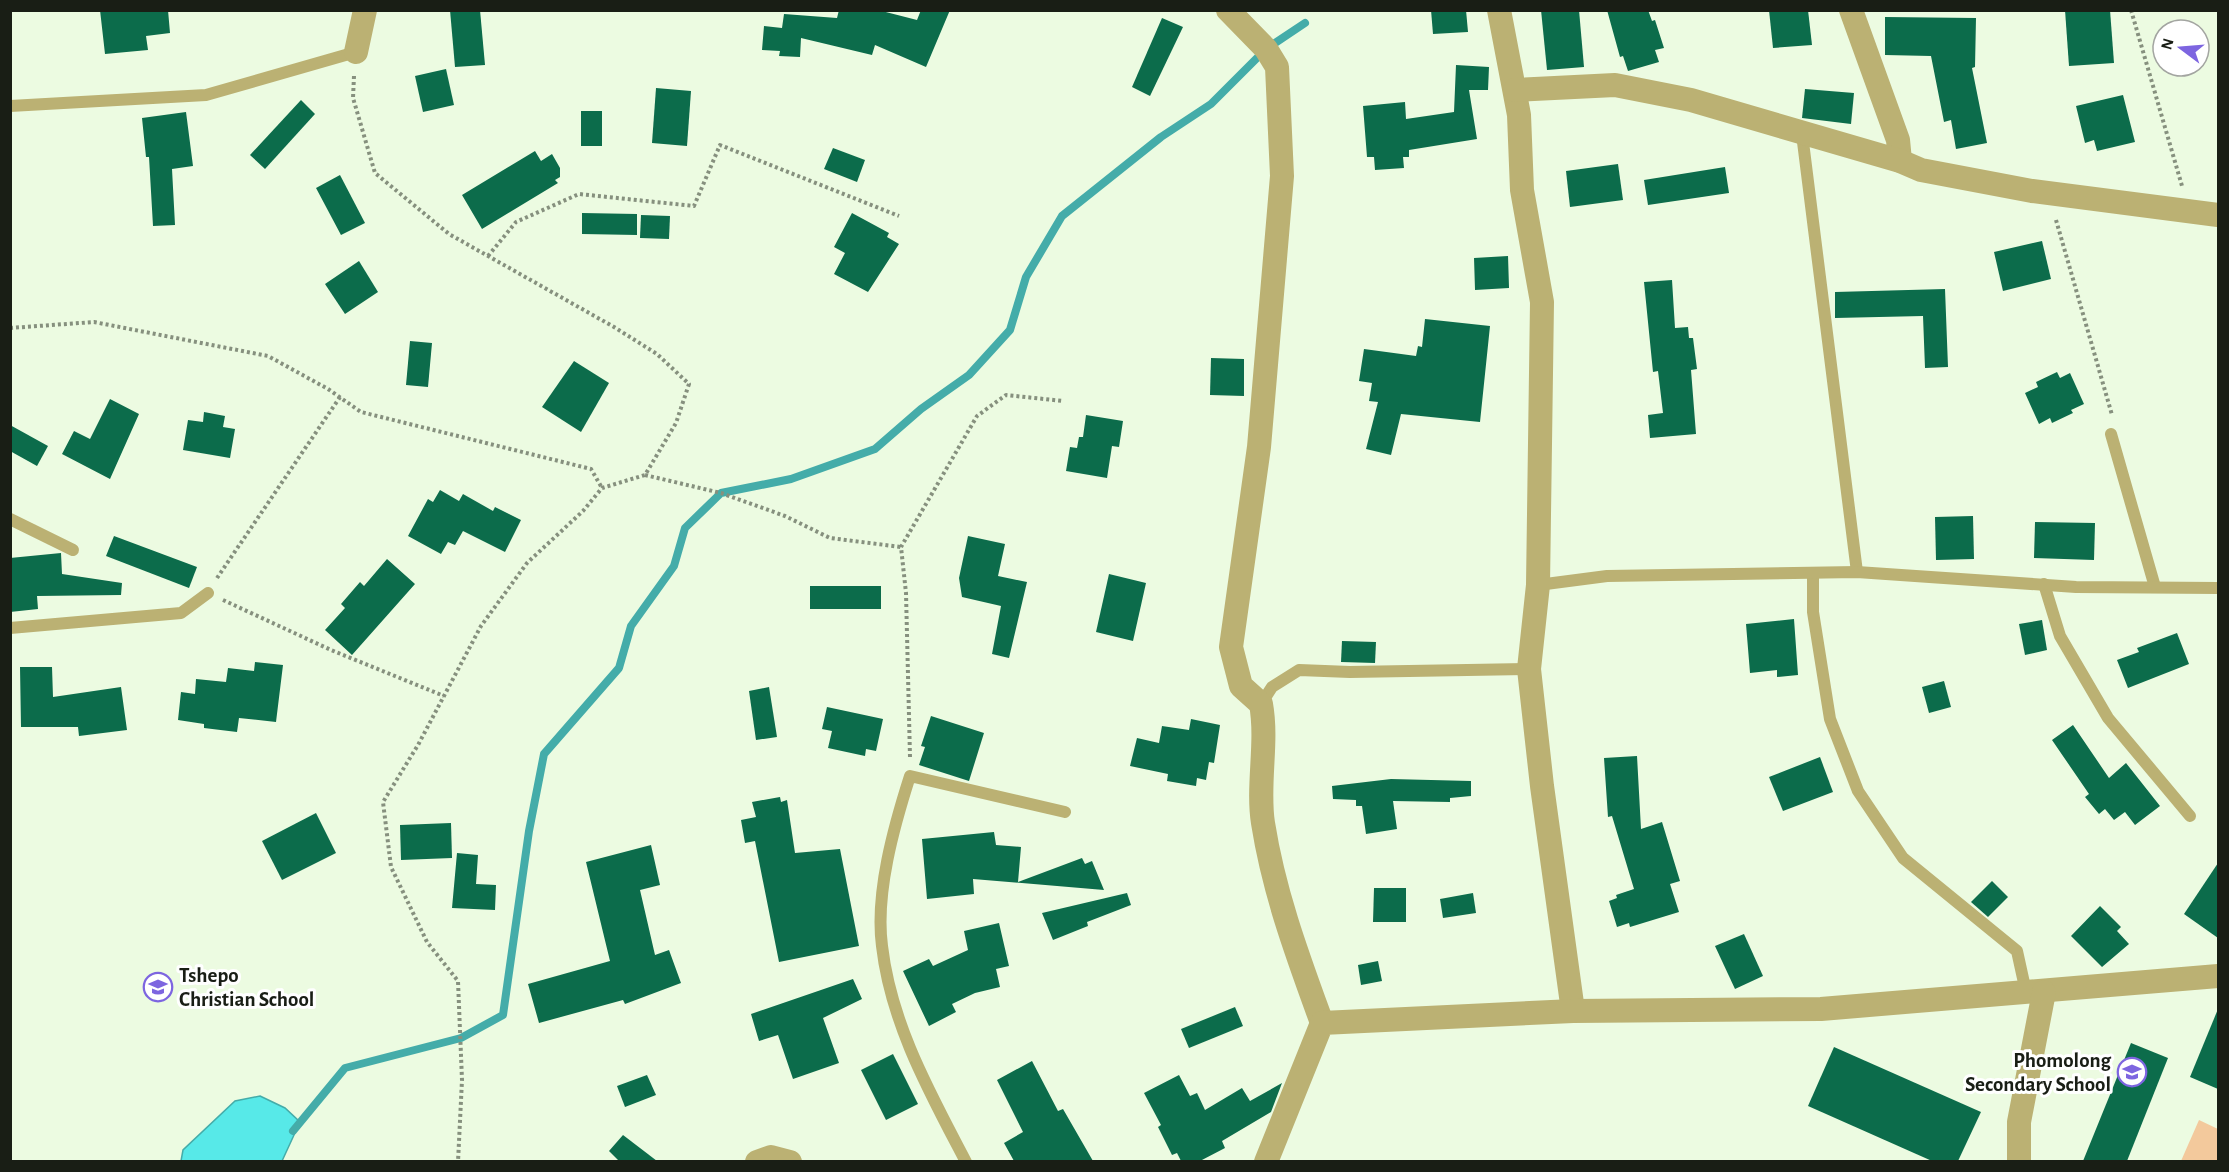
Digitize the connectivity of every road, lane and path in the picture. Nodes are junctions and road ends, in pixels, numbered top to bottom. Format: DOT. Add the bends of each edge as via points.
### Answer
graph roads {
  1 [pos="365,10"];
  2 [pos="1228,10"];
  3 [pos="1499,10"];
  4 [pos="1851,10"];
  5 [pos="2131,10"];
  6 [pos="356,52"];
  7 [pos="1515,90"];
  8 [pos="10,106"];
  9 [pos="1802,134"];
  10 [pos="1900,161"];
  11 [pos="2049,193"];
  12 [pos="2189,213"];
  13 [pos="2218,215"];
  14 [pos="899,216"];
  15 [pos="488,256"];
  16 [pos="10,328"];
  17 [pos="339,397"];
  18 [pos="1063,401"];
  19 [pos="2112,440"];
  20 [pos="645,475"];
  21 [pos="602,488"];
  22 [pos="10,519"];
  23 [pos="901,547"];
  24 [pos="73,550"];
  25 [pos="1857,572"];
  26 [pos="1813,574"];
  27 [pos="2044,584"];
  28 [pos="1538,585"];
  29 [pos="2155,587"];
  30 [pos="2218,588"];
  31 [pos="208,593"];
  32 [pos="10,628"];
  33 [pos="1529,669"];
  34 [pos="445,696"];
  35 [pos="1261,704"];
  36 [pos="910,776"];
  37 [pos="1065,812"];
  38 [pos="2190,816"];
  39 [pos="2218,976"];
  40 [pos="2035,992"];
  41 [pos="1573,1011"];
  42 [pos="1322,1023"];
  43 [pos="458,1161"];
  44 [pos="757,1161"];
  45 [pos="790,1161"];
  46 [pos="966,1161"];
  47 [pos="1266,1161"];
  48 [pos="2019,1161"];
  1 -- 6 [label="street"];
  2 -- 35 [label="street" via="1266,49 1276,67 1281,165 1259,447 1231,647 1241,686"];
  3 -- 7 [label="street"];
  4 -- 10 [label="street" via="1898,140"];
  5 -- 12 [label="path"];
  6 -- 8 [label="lane" via="206,95"];
  6 -- 15 [label="path" via="353,98 375,173 449,234"];
  7 -- 9 [label="street" via="1615,85 1691,100"];
  7 -- 28 [label="street" via="1522,190 1542,302"];
  9 -- 10 [label="street"];
  9 -- 25 [label="lane"];
  10 -- 11 [label="street" via="1921,170"];
  11 -- 12 [label="street"];
  11 -- 19 [label="path" via="2120,442"];
  12 -- 13 [label="street"];
  14 -- 15 [label="path" via="720,145 694,206 579,194 516,222"];
  15 -- 20 [label="path" via="657,354 689,384 676,423"];
  16 -- 17 [label="path" via="94,322 268,356"];
  17 -- 21 [label="path" via="361,412 591,469"];
  17 -- 31 [label="path"];
  18 -- 23 [label="path" via="1006,395 977,416"];
  19 -- 29 [label="lane"];
  20 -- 21 [label="path"];
  20 -- 23 [label="path" via="721,494 785,516 830,538"];
  21 -- 34 [label="path" via="527,563 482,626"];
  22 -- 24 [label="lane"];
  23 -- 36 [label="path" via="906,593"];
  25 -- 26 [label="lane"];
  25 -- 27 [label="lane"];
  26 -- 28 [label="lane" via="1606,576"];
  26 -- 40 [label="lane" via="1813,612 1830,719 1857,791 1903,858 2017,951"];
  27 -- 29 [label="lane"];
  27 -- 38 [label="lane" via="2060,636 2108,718"];
  28 -- 33 [label="street"];
  29 -- 30 [label="lane"];
  31 -- 32 [label="lane" via="181,613"];
  31 -- 34 [label="path" via="331,650"];
  33 -- 35 [label="lane" via="1299,670 1272,687"];
  33 -- 41 [label="street"];
  34 -- 43 [label="path" via="383,802 391,867 427,942 458,981 462,1080"];
  35 -- 42 [label="street" via="1265,724 1262,821 1284,921"];
  36 -- 37 [label="lane"];
  36 -- 46 [label="lane" via="899,810 881,902 882,945 894,1002 920,1073"];
  39 -- 40 [label="street"];
  40 -- 41 [label="street" via="1821,1009"];
  40 -- 48 [label="street" via="2019,1122"];
  41 -- 42 [label="street"];
  42 -- 47 [label="street"];
  44 -- 45 [label="street" via="771,1157"];
}
